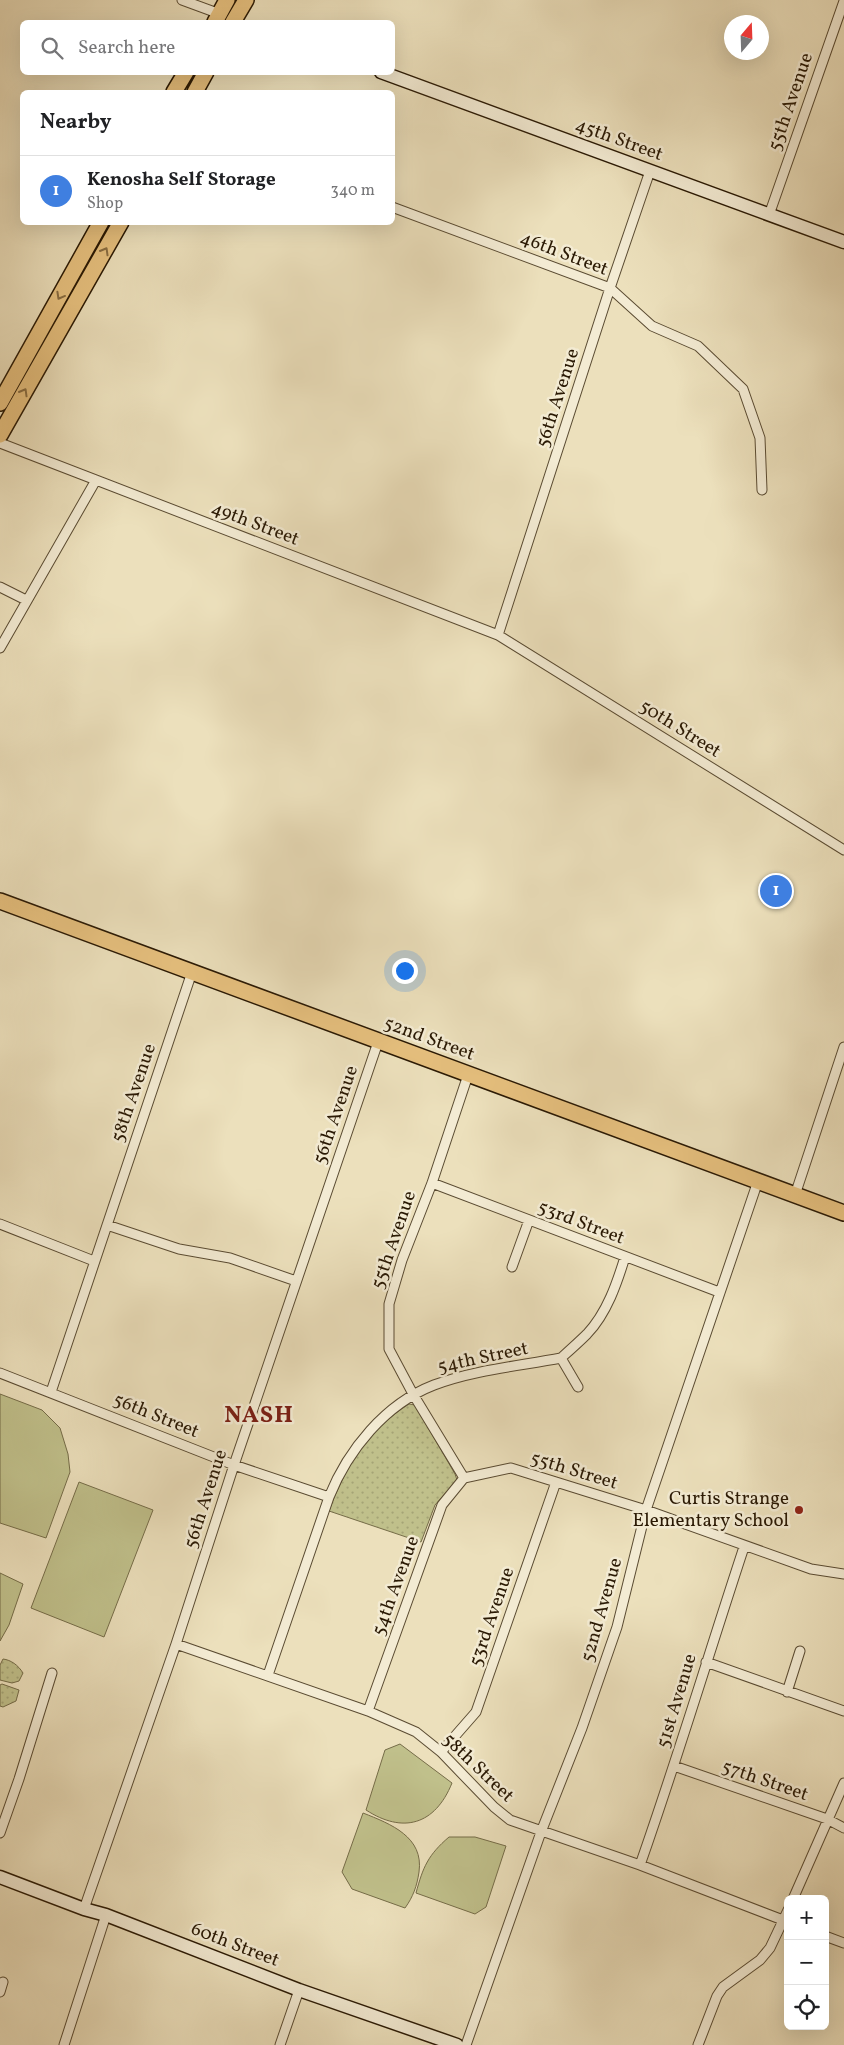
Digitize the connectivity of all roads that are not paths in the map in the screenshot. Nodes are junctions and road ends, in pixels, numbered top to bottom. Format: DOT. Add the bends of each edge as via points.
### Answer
graph roads {
  1 [pos="182,0"];
  2 [pos="227,0"];
  3 [pos="246,0"];
  4 [pos="843,1"];
  5 [pos="217,18"];
  6 [pos="231,20"];
  7 [pos="238,20"];
  8 [pos="184,75"];
  9 [pos="204,75"];
  10 [pos="389,75"];
  11 [pos="175,90"];
  12 [pos="196,90"];
  13 [pos="650,171"];
  14 [pos="395,208"];
  15 [pos="769,215"];
  16 [pos="99,225"];
  17 [pos="119,225"];
  18 [pos="844,242"];
  19 [pos="610,288"];
  20 [pos="0,403"];
  21 [pos="0,435"];
  22 [pos="0,443"];
  23 [pos="96,480"];
  24 [pos="762,490"];
  25 [pos="0,587"];
  26 [pos="26,600"];
  27 [pos="498,635"];
  28 [pos="0,648"];
  29 [pos="844,850"];
  30 [pos="0,900"];
  31 [pos="192,972"];
  32 [pos="378,1042"];
  33 [pos="844,1047"];
  34 [pos="468,1074"];
  35 [pos="758,1181"];
  36 [pos="432,1183"];
  37 [pos="795,1195"];
  38 [pos="844,1213"];
  39 [pos="529,1220"];
  40 [pos="0,1224"];
  41 [pos="107,1225"];
  42 [pos="625,1257"];
  43 [pos="94,1261"];
  44 [pos="512,1267"];
  45 [pos="296,1281"];
  46 [pos="718,1292"];
  47 [pos="561,1358"];
  48 [pos="0,1373"];
  49 [pos="578,1387"];
  50 [pos="51,1392"];
  51 [pos="413,1394"];
  52 [pos="234,1465"];
  53 [pos="464,1478"];
  54 [pos="556,1482"];
  55 [pos="329,1497"];
  56 [pos="646,1510"];
  57 [pos="744,1547"];
  58 [pos="844,1574"];
  59 [pos="176,1644"];
  60 [pos="800,1651"];
  61 [pos="706,1662"];
  62 [pos="52,1673"];
  63 [pos="268,1675"];
  64 [pos="787,1692"];
  65 [pos="368,1711"];
  66 [pos="844,1711"];
  67 [pos="441,1752"];
  68 [pos="674,1766"];
  69 [pos="844,1782"];
  70 [pos="827,1819"];
  71 [pos="844,1828"];
  72 [pos="541,1832"];
  73 [pos="0,1833"];
  74 [pos="640,1865"];
  75 [pos="0,1877"];
  76 [pos="794,1895"];
  77 [pos="84,1909"];
  78 [pos="106,1915"];
  79 [pos="784,1920"];
  80 [pos="784,1924"];
  81 [pos="829,1937"];
  82 [pos="844,1943"];
  83 [pos="3,1982"];
  84 [pos="299,1990"];
  85 [pos="0,1992"];
  86 [pos="64,2045"];
  87 [pos="280,2045"];
  88 [pos="457,2045"];
  89 [pos="466,2045"];
  90 [pos="698,2045"];
  1 -- 5 [label="street"];
  2 -- 5 [label="main road"];
  3 -- 7 [label="main road"];
  4 -- 15 [label="street, 55th Avenue"];
  5 -- 6 [label="street"];
  8 -- 11 [label="main road"];
  9 -- 12 [label="main road"];
  10 -- 13 [label="street, 45th Street"];
  13 -- 15 [label="street, 45th Street"];
  13 -- 19 [label="street, 56th Avenue"];
  14 -- 19 [label="street, 46th Street"];
  15 -- 18 [label="street, 45th Street"];
  16 -- 20 [label="main road, one-way"];
  21 -- 17 [label="main road, one-way"];
  19 -- 24 [label="street, 46th Street" via="652,326 698,346 743,389 760,438"];
  19 -- 27 [label="street, 56th Avenue"];
  22 -- 23 [label="street, 49th Street"];
  23 -- 26 [label="street"];
  23 -- 27 [label="street, 49th Street"];
  25 -- 26 [label="street"];
  26 -- 28 [label="street"];
  27 -- 29 [label="street, 50th Street"];
  30 -- 31 [label="main road, 52nd Street"];
  31 -- 32 [label="main road, 52nd Street"];
  31 -- 41 [label="street, 58th Avenue"];
  32 -- 34 [label="main road, 52nd Street"];
  32 -- 45 [label="street, 56th Avenue"];
  33 -- 37 [label="street"];
  34 -- 35 [label="main road, 52nd Street"];
  34 -- 36 [label="street, 55th Avenue"];
  35 -- 37 [label="main road, 52nd Street"];
  35 -- 46 [label="street, 52nd Avenue"];
  36 -- 39 [label="street, 53rd Street"];
  36 -- 51 [label="street, 55th Avenue" via="389,1304 389,1349"];
  37 -- 38 [label="main road, 52nd Street"];
  39 -- 42 [label="street, 53rd Street"];
  39 -- 44 [label="street"];
  40 -- 43 [label="street"];
  41 -- 43 [label="street, 58th Avenue"];
  41 -- 45 [label="street" via="179,1249 230,1258"];
  42 -- 46 [label="street, 53rd Street"];
  42 -- 47 [label="street" via="615,1289 589,1332"];
  43 -- 50 [label="street, 58th Avenue"];
  45 -- 52 [label="street, 56th Avenue"];
  46 -- 56 [label="street, 52nd Avenue"];
  47 -- 49 [label="street"];
  47 -- 51 [label="street, 54th Street" via="470,1375"];
  48 -- 50 [label="street, 56th Street"];
  50 -- 52 [label="street, 56th Street"];
  51 -- 53 [label="street, 55th Avenue"];
  51 -- 55 [label="street" via="368,1433 342,1470"];
  52 -- 55 [label="street, 56th Street"];
  52 -- 59 [label="street, 56th Avenue"];
  53 -- 54 [label="street, 55th Street" via="510,1468"];
  53 -- 65 [label="street, 54th Avenue" via="442,1505"];
  54 -- 56 [label="street, 55th Street"];
  54 -- 67 [label="street, 53rd Avenue" via="476,1712"];
  55 -- 63 [label="street"];
  56 -- 57 [label="street, 55th Street"];
  56 -- 72 [label="street, 52nd Avenue" via="617,1627"];
  57 -- 58 [label="street, 55th Street" via="810,1569"];
  57 -- 61 [label="street, 51st Avenue"];
  59 -- 63 [label="street, 58th Street"];
  59 -- 77 [label="street, 56th Avenue"];
  60 -- 64 [label="street"];
  61 -- 64 [label="street"];
  61 -- 68 [label="street, 51st Avenue"];
  62 -- 73 [label="street"];
  63 -- 65 [label="street, 58th Street"];
  64 -- 66 [label="street"];
  65 -- 67 [label="street, 58th Street" via="416,1732"];
  67 -- 72 [label="street, 58th Street" via="494,1808 510,1820"];
  68 -- 70 [label="street, 57th Street"];
  68 -- 74 [label="street, 51st Avenue"];
  69 -- 70 [label="street"];
  70 -- 71 [label="street, 57th Street"];
  70 -- 76 [label="street"];
  72 -- 74 [label="street, 58th Street"];
  72 -- 89 [label="street, 52nd Avenue"];
  74 -- 79 [label="street, 58th Street"];
  75 -- 77 [label="street, 60th Street"];
  77 -- 78 [label="street, 60th Street"];
  78 -- 84 [label="street, 60th Street"];
  78 -- 86 [label="street"];
  80 -- 90 [label="street" via="760,1960 716,1996"];
  81 -- 82 [label="street"];
  83 -- 85 [label="street"];
  84 -- 87 [label="street"];
  84 -- 88 [label="street, 60th Street"];
}
